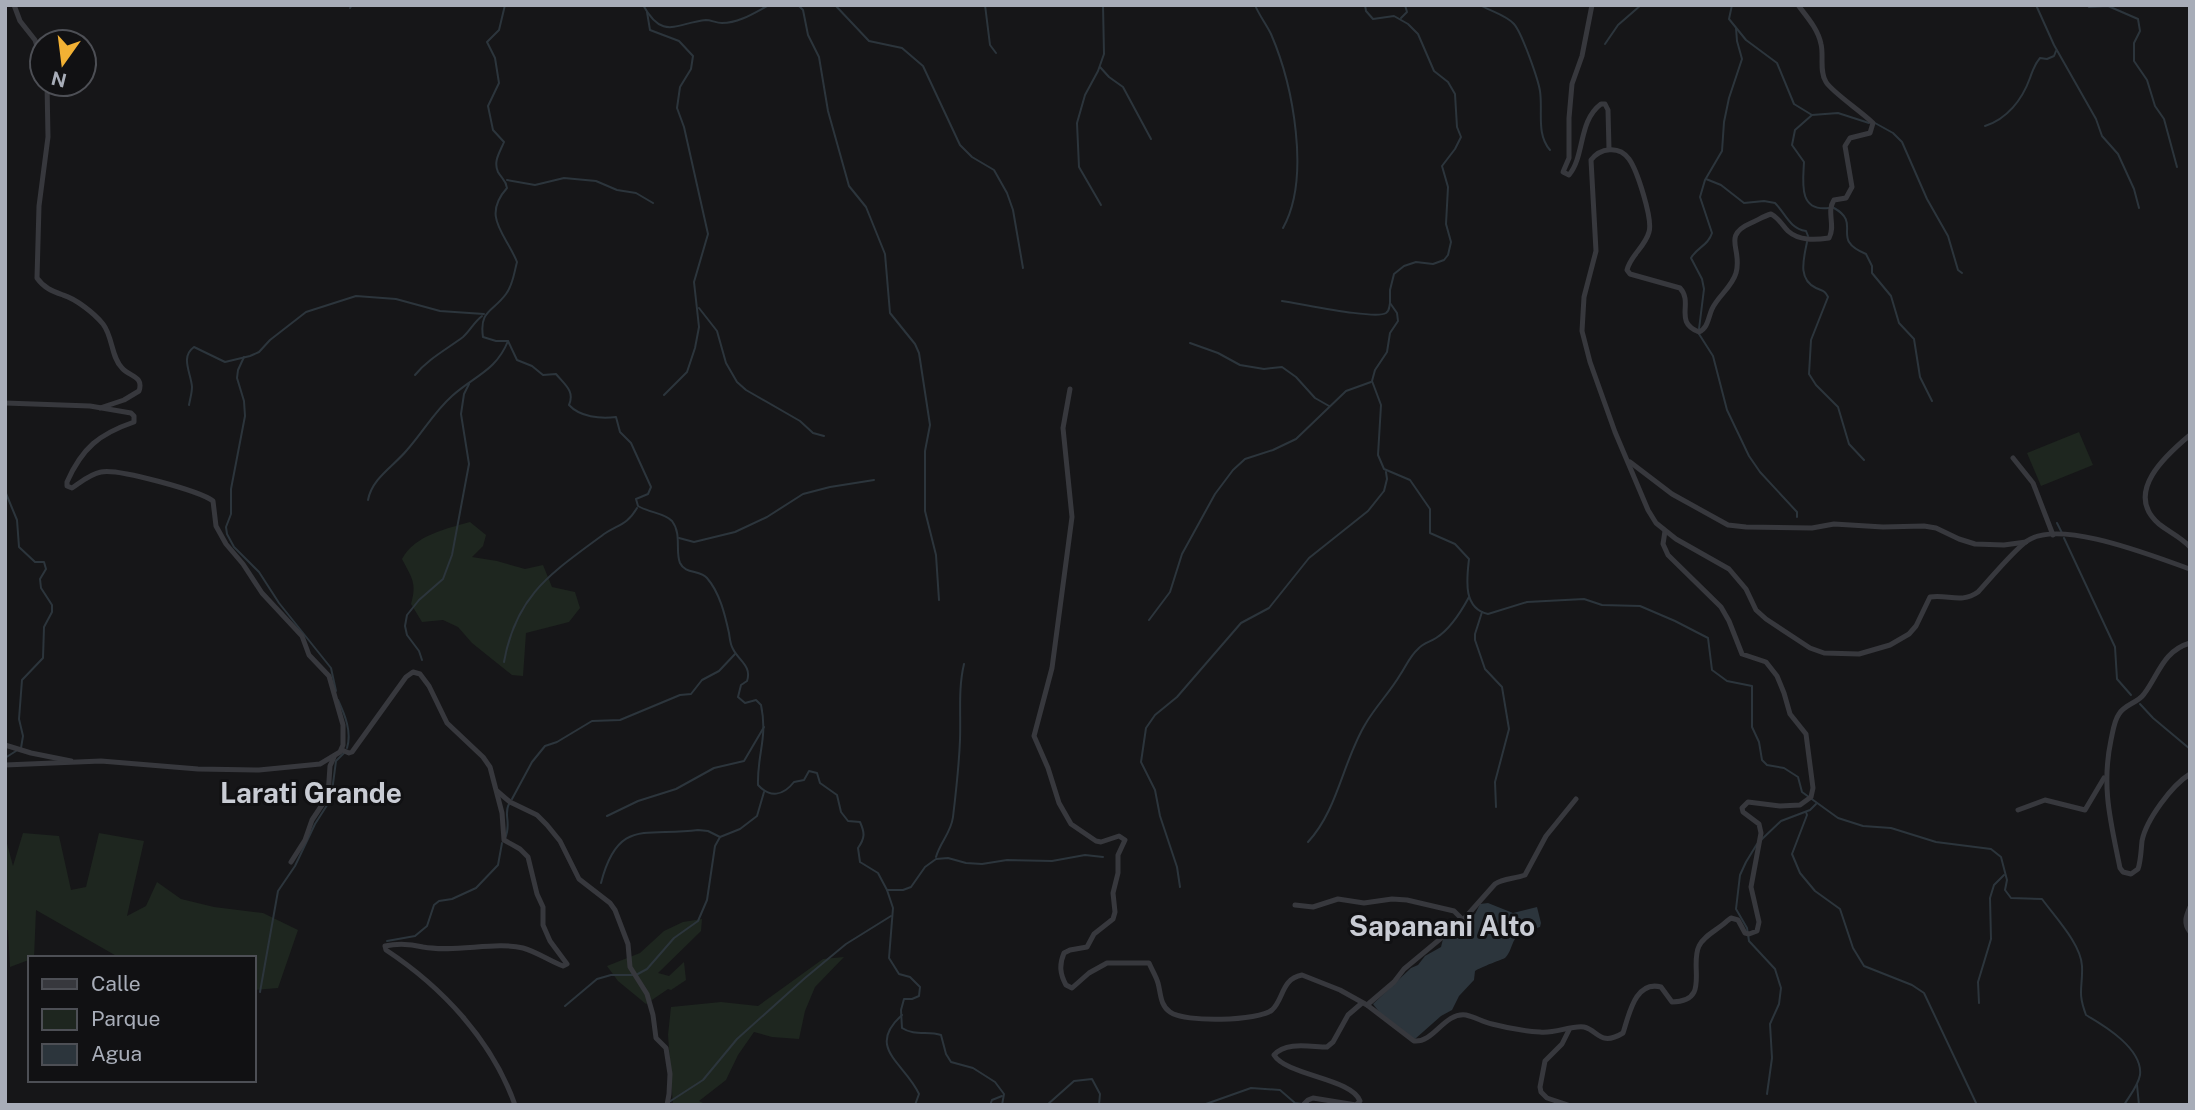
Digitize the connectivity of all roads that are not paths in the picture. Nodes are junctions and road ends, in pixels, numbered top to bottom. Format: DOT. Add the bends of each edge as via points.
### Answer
graph roads {
  1 [pos="14,5"];
  2 [pos="1592,5"];
  3 [pos="1798,5"];
  4 [pos="1806,5"];
  5 [pos="1803,12"];
  6 [pos="28,32"];
  7 [pos="47,98"];
  8 [pos="1609,149"];
  9 [pos="1070,390"];
  10 [pos="5,403"];
  11 [pos="100,408"];
  12 [pos="2190,435"];
  13 [pos="2013,458"];
  14 [pos="1628,459"];
  15 [pos="1665,531"];
  16 [pos="2053,535"];
  17 [pos="2026,542"];
  18 [pos="2190,547"];
  19 [pos="2190,569"];
  20 [pos="2190,643"];
  21 [pos="5,745"];
  22 [pos="338,754"];
  23 [pos="74,762"];
  24 [pos="5,765"];
  25 [pos="2190,774"];
  26 [pos="2106,775"];
  27 [pos="495,789"];
  28 [pos="1576,799"];
  29 [pos="2018,810"];
  30 [pos="291,862"];
  31 [pos="1295,905"];
  32 [pos="2190,907"];
  33 [pos="1463,920"];
  34 [pos="2190,932"];
  35 [pos="1364,1004"];
  36 [pos="1569,1030"];
  37 [pos="515,1105"];
  38 [pos="667,1105"];
  39 [pos="1303,1105"];
  40 [pos="1568,1105"];
  1 -- 6 [label="street"];
  2 -- 8 [label="street" via="1572,84 1569,158 1563,172 1569,175 1574,168 1584,131 1601,104 1608,110"];
  3 -- 5 [label="street"];
  4 -- 5 [label="street"];
  5 -- 8 [label="street" via="1821,44 1827,84 1859,108 1873,128 1871,133 1850,138 1845,146 1852,187 1846,198 1830,205 1829,237 1807,239 1792,234 1771,214 1737,229 1735,275 1718,297 1704,330 1693,330 1687,324 1686,299 1680,288 1627,270 1649,232 1649,217 1630,160"];
  7 -- 11 [label="street" via="37,278 102,322 120,365 141,383 139,391"];
  8 -- 14 [label="street" via="1591,160 1596,251 1581,318 1590,362"];
  9 -- 35 [label="street" via="1063,428 1071,496 1070,537 1052,668 1034,736 1071,824 1096,841 1119,836 1125,840 1118,855 1113,919 1097,931 1087,947 1064,953 1061,976 1072,988 1107,963 1149,963 1165,1007 1182,1018 1262,1016 1275,1007 1290,981 1303,975"];
  10 -- 11 [label="street"];
  11 -- 22 [label="street" via="131,413 134,422 87,447 67,486 116,471 213,501 216,526 226,544 262,593 302,635 309,655 329,676 341,716"];
  12 -- 18 [label="street" via="2155,469 2146,498 2150,514"];
  13 -- 16 [label="street" via="2033,483"];
  14 -- 15 [label="street" via="1648,510"];
  14 -- 17 [label="street" via="1672,494 1728,525 1924,526 1975,544"];
  15 -- 17 [label="street" via="1729,569 1766,620 1824,653 1858,654 1890,645 1909,634 1930,597 1969,598"];
  15 -- 36 [label="street" via="1664,549 1721,607 1742,654 1766,662 1773,670 1790,714 1806,734 1813,788 1811,797 1800,804 1748,802 1742,808 1759,824 1751,887 1757,931 1745,933 1738,920 1731,918 1699,944 1697,983 1687,1000 1672,1002 1661,987 1648,987 1635,1000 1623,1033 1602,1037 1581,1026"];
  16 -- 17 [label="street"];
  16 -- 19 [label="street" via="2111,541"];
  20 -- 26 [label="street" via="2168,654 2144,694 2123,708 2110,743"];
  21 -- 23 [label="street"];
  22 -- 23 [label="street" via="320,764 259,770"];
  22 -- 27 [label="street" via="352,752 409,673 417,673 429,686 447,723 483,757"];
  22 -- 30 [label="street" via="330,766 328,796"];
  23 -- 24 [label="street"];
  25 -- 26 [label="street" via="2175,785 2152,818 2138,869 2126,874 2120,869 2111,828"];
  26 -- 29 [label="street" via="2085,810 2045,800"];
  27 -- 37 [label="street" via="503,838 528,858 543,906 543,925 566,964 509,946 385,946 437,989 474,1032 491,1054"];
  27 -- 38 [label="street" via="547,825 579,879 615,911 628,944 630,967 651,1003 656,1038 666,1048 670,1074"];
  28 -- 33 [label="street" via="1546,836 1525,875 1500,880"];
  31 -- 33 [label="street" via="1313,907 1338,899 1364,903 1407,900 1454,911"];
  32 -- 34 [label="street" via="2185,923"];
  33 -- 35 [label="street"];
  35 -- 36 [label="street" via="1414,1041 1423,1041 1459,1015 1540,1032"];
  35 -- 39 [label="street" via="1348,1014 1328,1047 1280,1049 1274,1055 1285,1065 1353,1093 1360,1101 1356,1105 1313,1098"];
  36 -- 40 [label="street" via="1545,1061 1540,1087 1547,1098"];
}
